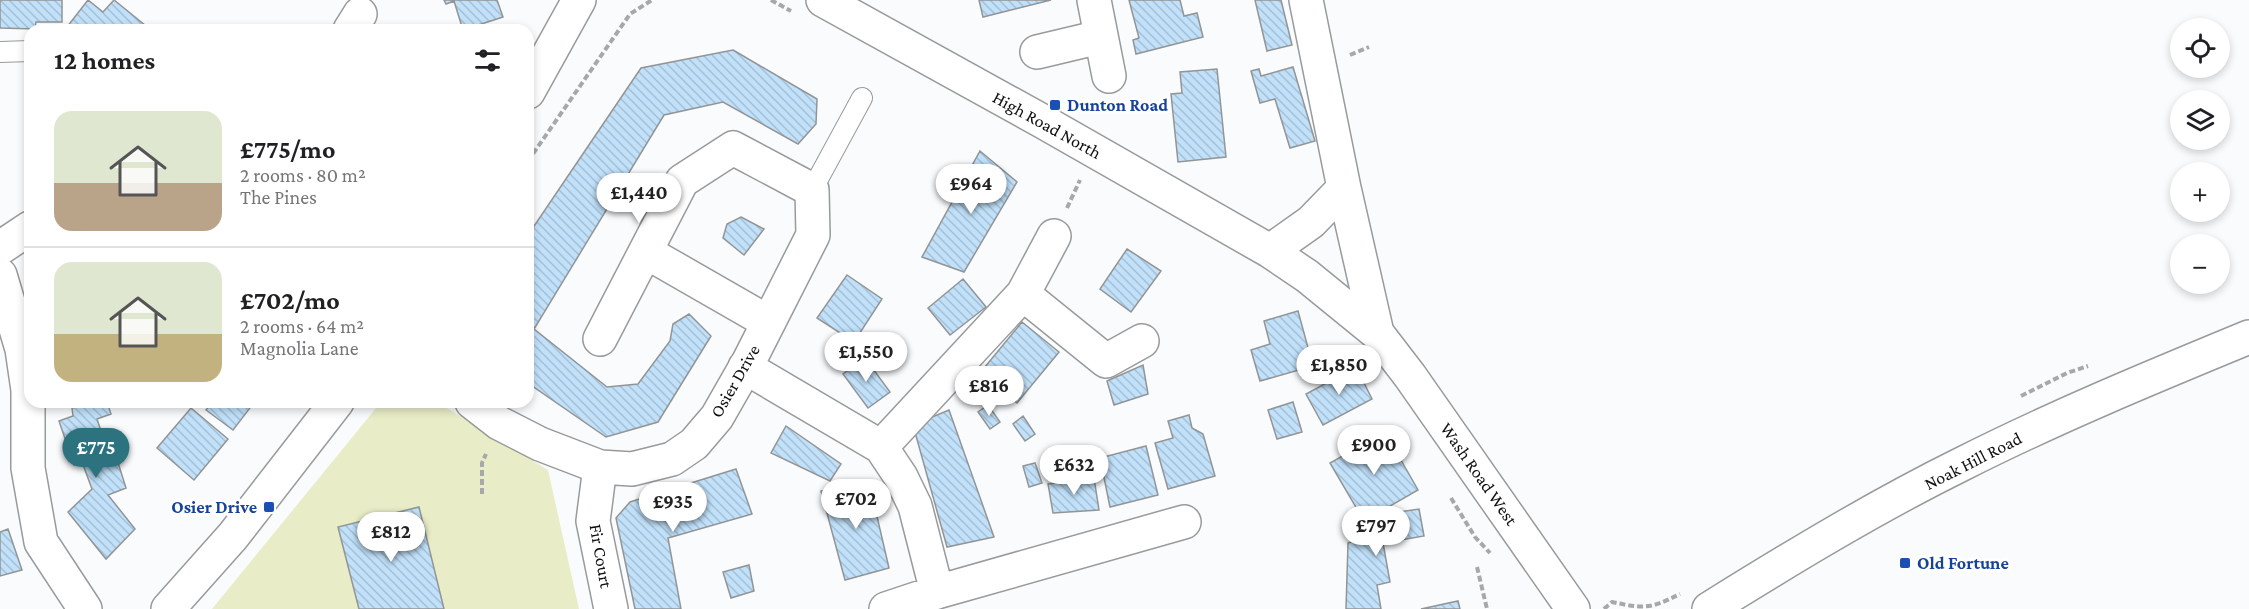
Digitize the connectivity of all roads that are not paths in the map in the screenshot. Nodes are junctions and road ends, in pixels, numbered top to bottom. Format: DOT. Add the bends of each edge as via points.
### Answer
graph roads {
  1 [pos="579,0"];
  2 [pos="1094,0"];
  3 [pos="1306,0"];
  4 [pos="812,8"];
  5 [pos="1100,38"];
  6 [pos="24,51"];
  7 [pos="0,52"];
  8 [pos="1037,52"];
  9 [pos="1109,76"];
  10 [pos="534,81"];
  11 [pos="862,98"];
  12 [pos="1344,188"];
  13 [pos="812,190"];
  14 [pos="24,232"];
  15 [pos="1054,236"];
  16 [pos="0,248"];
  17 [pos="1270,251"];
  18 [pos="646,252"];
  19 [pos="0,275"];
  20 [pos="1023,294"];
  21 [pos="768,322"];
  22 [pos="1377,333"];
  23 [pos="2249,337"];
  24 [pos="600,339"];
  25 [pos="1142,341"];
  26 [pos="24,363"];
  27 [pos="745,367"];
  28 [pos="28,408"];
  29 [pos="332,408"];
  30 [pos="480,408"];
  31 [pos="882,447"];
  32 [pos="600,467"];
  33 [pos="1184,522"];
  34 [pos="937,592"];
  35 [pos="85,609"];
  36 [pos="168,609"];
  37 [pos="611,609"];
  38 [pos="886,609"];
  39 [pos="1573,609"];
  40 [pos="1709,609"];
  1 -- 10 [label="street"];
  2 -- 5 [label="street"];
  3 -- 12 [label="street"];
  4 -- 17 [label="street, High Road North" via="1042,121"];
  5 -- 8 [label="street"];
  5 -- 9 [label="street"];
  6 -- 7 [label="lane"];
  11 -- 13 [label="lane"];
  12 -- 17 [label="street" via="1311,222"];
  12 -- 22 [label="street"];
  13 -- 18 [label="street" via="733,148 682,181"];
  13 -- 21 [label="street, Osier Drive" via="813,236"];
  14 -- 16 [label="street"];
  15 -- 20 [label="street"];
  17 -- 22 [label="street, Wash Road West"];
  18 -- 21 [label="street, Osier Drive"];
  18 -- 24 [label="street"];
  19 -- 26 [label="street"];
  20 -- 25 [label="street" via="1106,361"];
  20 -- 31 [label="street"];
  21 -- 27 [label="street, Osier Drive"];
  22 -- 39 [label="street, Wash Road West"];
  23 -- 40 [label="street, Noak Hill Road" via="2103,398 1961,465 1807,548"];
  27 -- 31 [label="street"];
  27 -- 32 [label="street, Osier Drive" via="717,417 694,444 672,459 632,469"];
  28 -- 35 [label="street" via="28,468 41,542"];
  29 -- 36 [label="street" via="233,536"];
  30 -- 32 [label="street, Osier Drive" via="540,444"];
  31 -- 34 [label="street" via="915,506"];
  32 -- 37 [label="street, Fir Court" via="593,522"];
  33 -- 34 [label="street"];
  34 -- 38 [label="street"];
}
